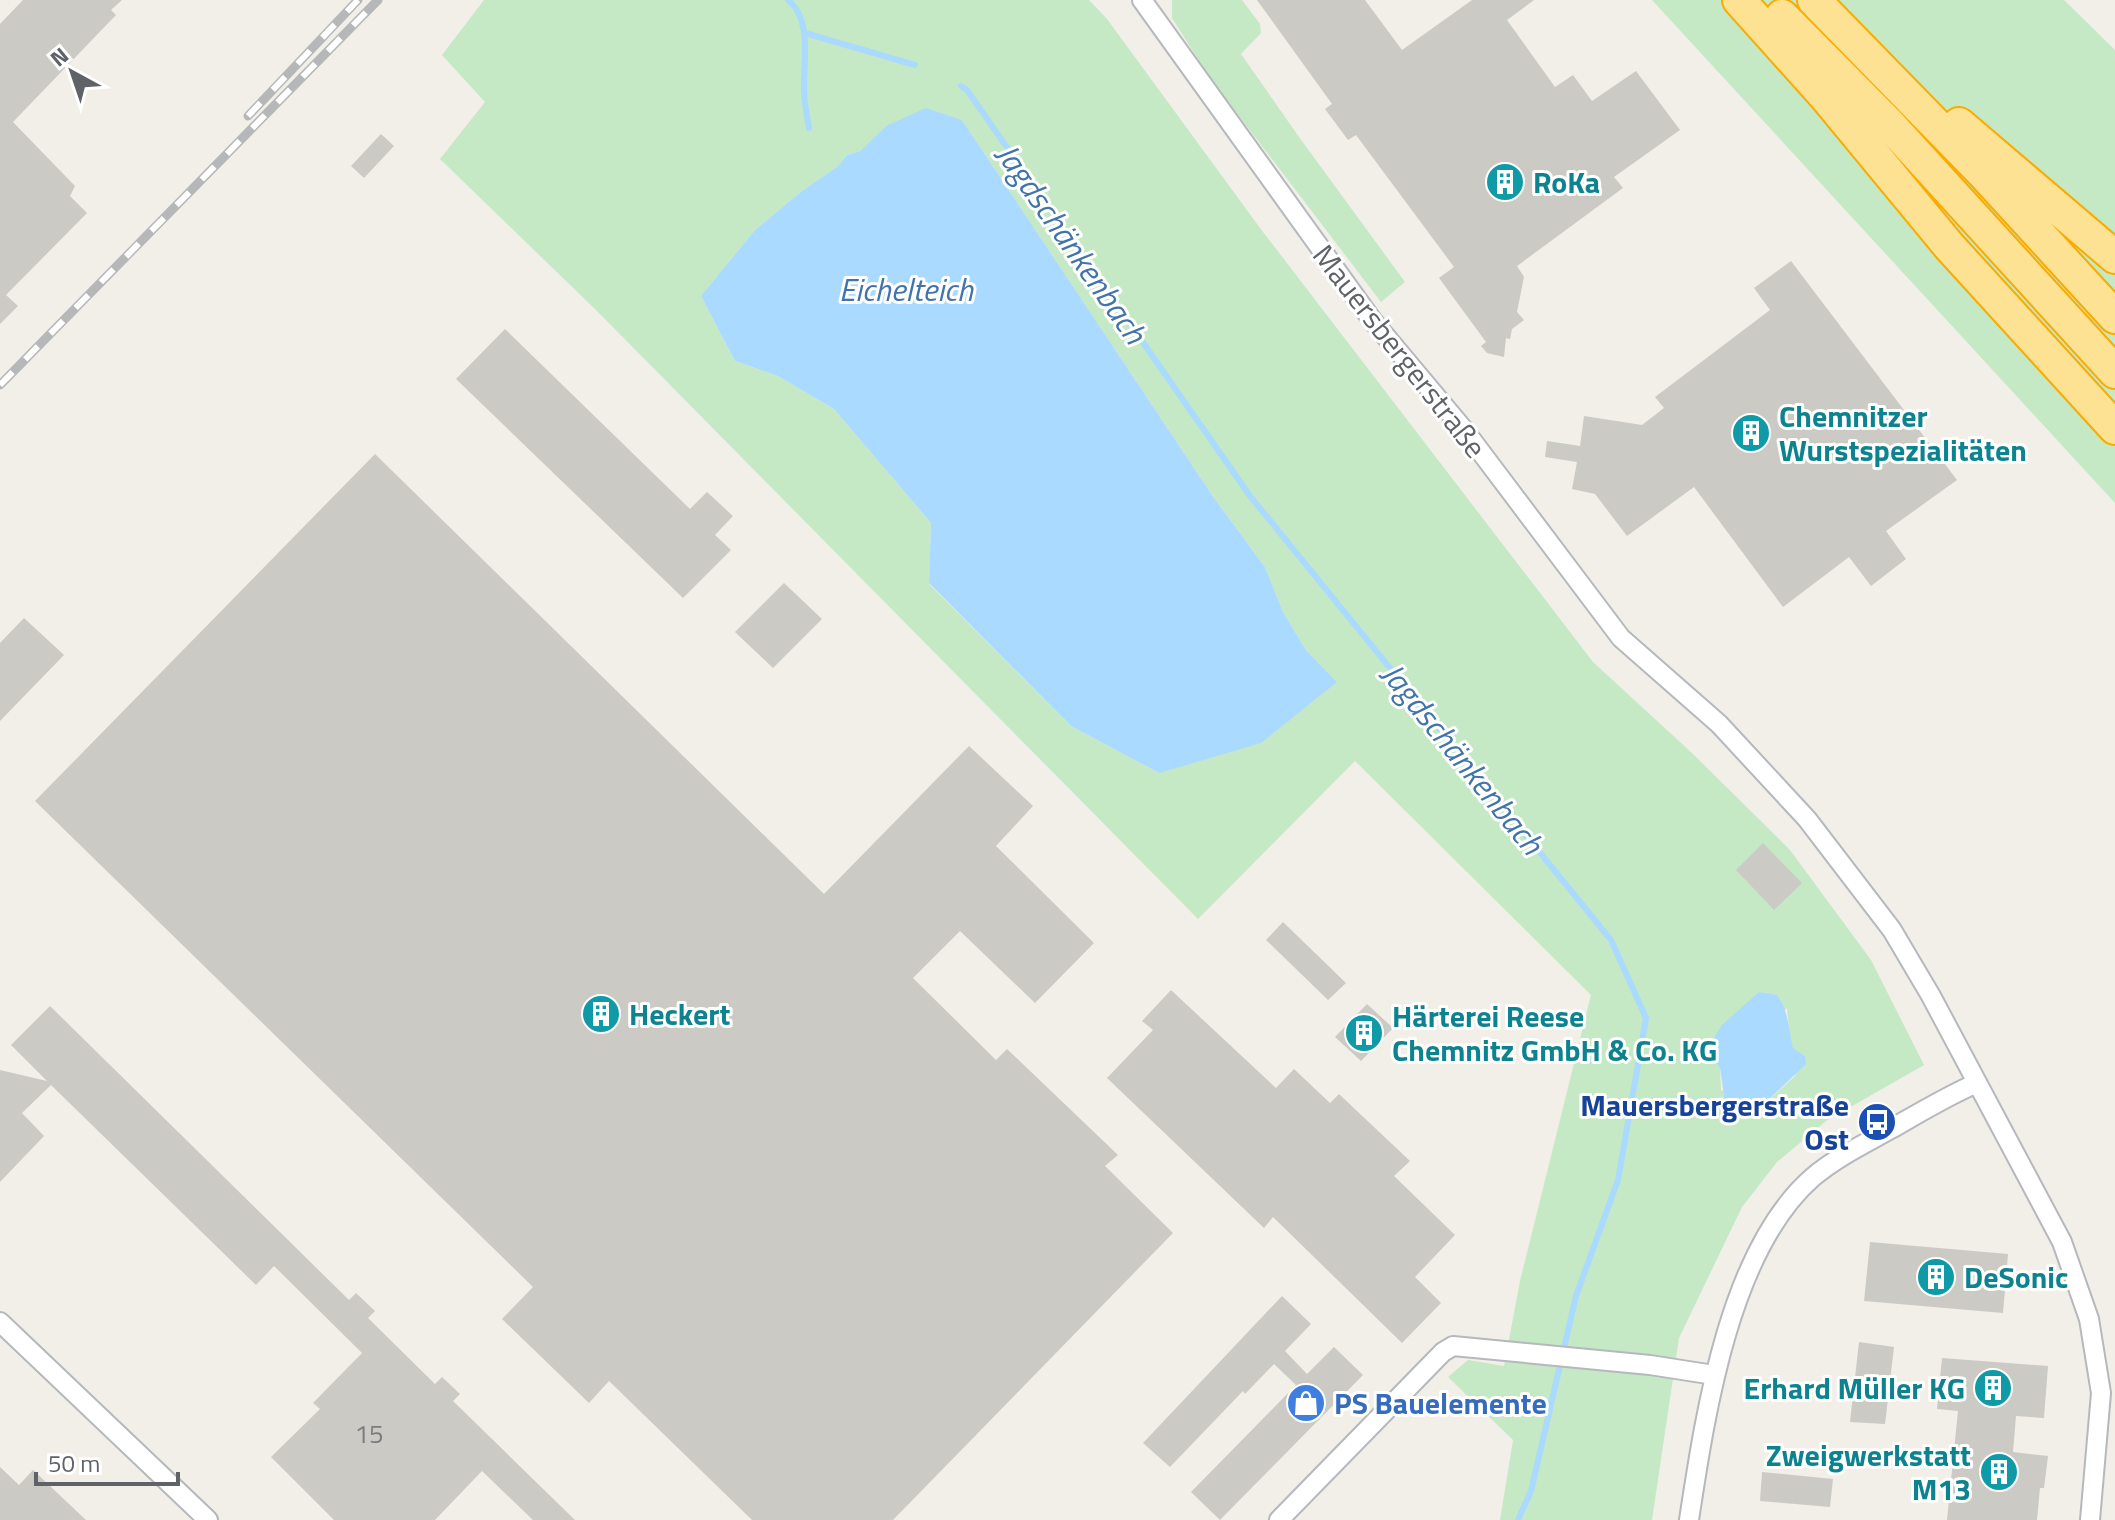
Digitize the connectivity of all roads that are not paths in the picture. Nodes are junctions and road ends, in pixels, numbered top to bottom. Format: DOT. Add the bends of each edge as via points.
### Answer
graph roads {
  1 [pos="1142,0"];
  2 [pos="1157,0"];
  3 [pos="1739,0"];
  4 [pos="1765,0"];
  5 [pos="1814,0"];
  6 [pos="1156,19"];
  7 [pos="1893,79"];
  8 [pos="2115,257"];
  9 [pos="2115,317"];
  10 [pos="2115,372"];
  11 [pos="2115,428"];
  12 [pos="1977,1083"];
  13 [pos="0,1322"];
  14 [pos="1714,1375"];
  15 [pos="208,1520"];
  16 [pos="1279,1520"];
  17 [pos="1689,1520"];
  18 [pos="2090,1520"];
  1 -- 6 [label="street, Mauersbergerstraße"];
  2 -- 6 [label="street"];
  3 -- 11 [label="highway" via="1949,246"];
  4 -- 10 [label="highway" via="1889,124"];
  5 -- 7 [label="highway"];
  6 -- 12 [label="street, Mauersbergerstraße" via="1372,320 1465,431 1621,638 1719,724 1816,831 1892,930"];
  7 -- 8 [label="highway" via="1973,133"];
  7 -- 9 [label="highway"];
  12 -- 14 [label="street" via="1811,1178 1765,1239"];
  12 -- 18 [label="street, Mauersbergerstraße" via="2062,1242 2089,1319 2101,1393"];
  13 -- 15 [label="street"];
  14 -- 16 [label="street" via="1453,1346"];
  14 -- 17 [label="street"];
}
